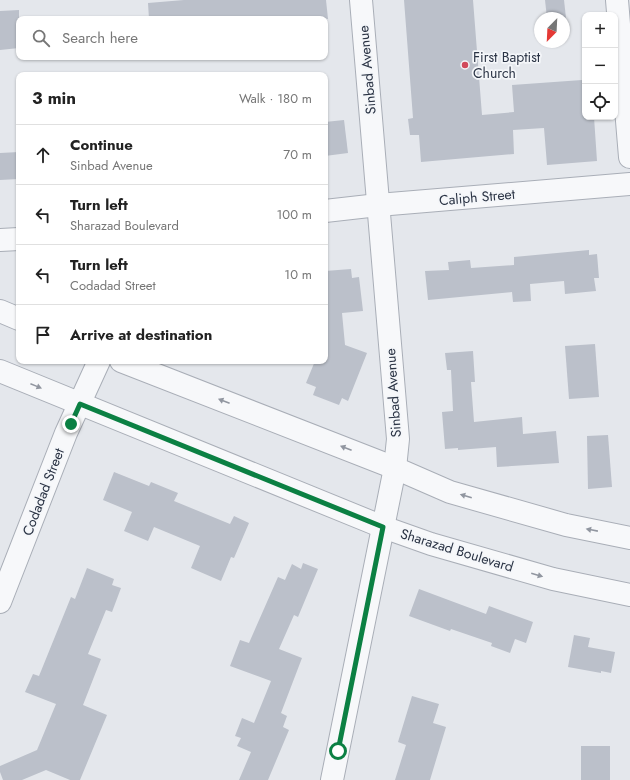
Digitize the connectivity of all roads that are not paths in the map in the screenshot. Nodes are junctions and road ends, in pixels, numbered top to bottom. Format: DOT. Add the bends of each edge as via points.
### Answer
graph roads {
  1 [pos="361,0"];
  2 [pos="617,0"];
  3 [pos="630,157"];
  4 [pos="630,184"];
  5 [pos="378,205"];
  6 [pos="328,211"];
  7 [pos="16,239"];
  8 [pos="0,240"];
  9 [pos="0,311"];
  10 [pos="16,318"];
  11 [pos="98,364"];
  12 [pos="129,364"];
  13 [pos="0,371"];
  14 [pos="80,404"];
  15 [pos="395,468"];
  16 [pos="383,527"];
  17 [pos="630,538"];
  18 [pos="630,595"];
  19 [pos="0,602"];
  20 [pos="332,780"];
  1 -- 5 [label="street, Sinbad Avenue"];
  2 -- 3 [label="street"];
  4 -- 5 [label="street, Caliph Street"];
  5 -- 6 [label="street, Caliph Street"];
  5 -- 15 [label="street, Sinbad Avenue" via="398,439"];
  7 -- 8 [label="street"];
  9 -- 10 [label="street"];
  11 -- 14 [label="street, Codadad Street"];
  15 -- 12 [label="street, one-way"];
  13 -- 14 [label="street, Sharazad Boulevard, one-way"];
  14 -- 16 [label="street, Sharazad Boulevard"];
  14 -- 19 [label="street, Codadad Street" via="66,433"];
  15 -- 16 [label="street, Sinbad Avenue"];
  17 -- 15 [label="street, one-way" via="566,525 450,492"];
  16 -- 18 [label="street, Sharazad Boulevard, one-way" via="431,544 553,579"];
  16 -- 20 [label="street, Sinbad Avenue"];
}
